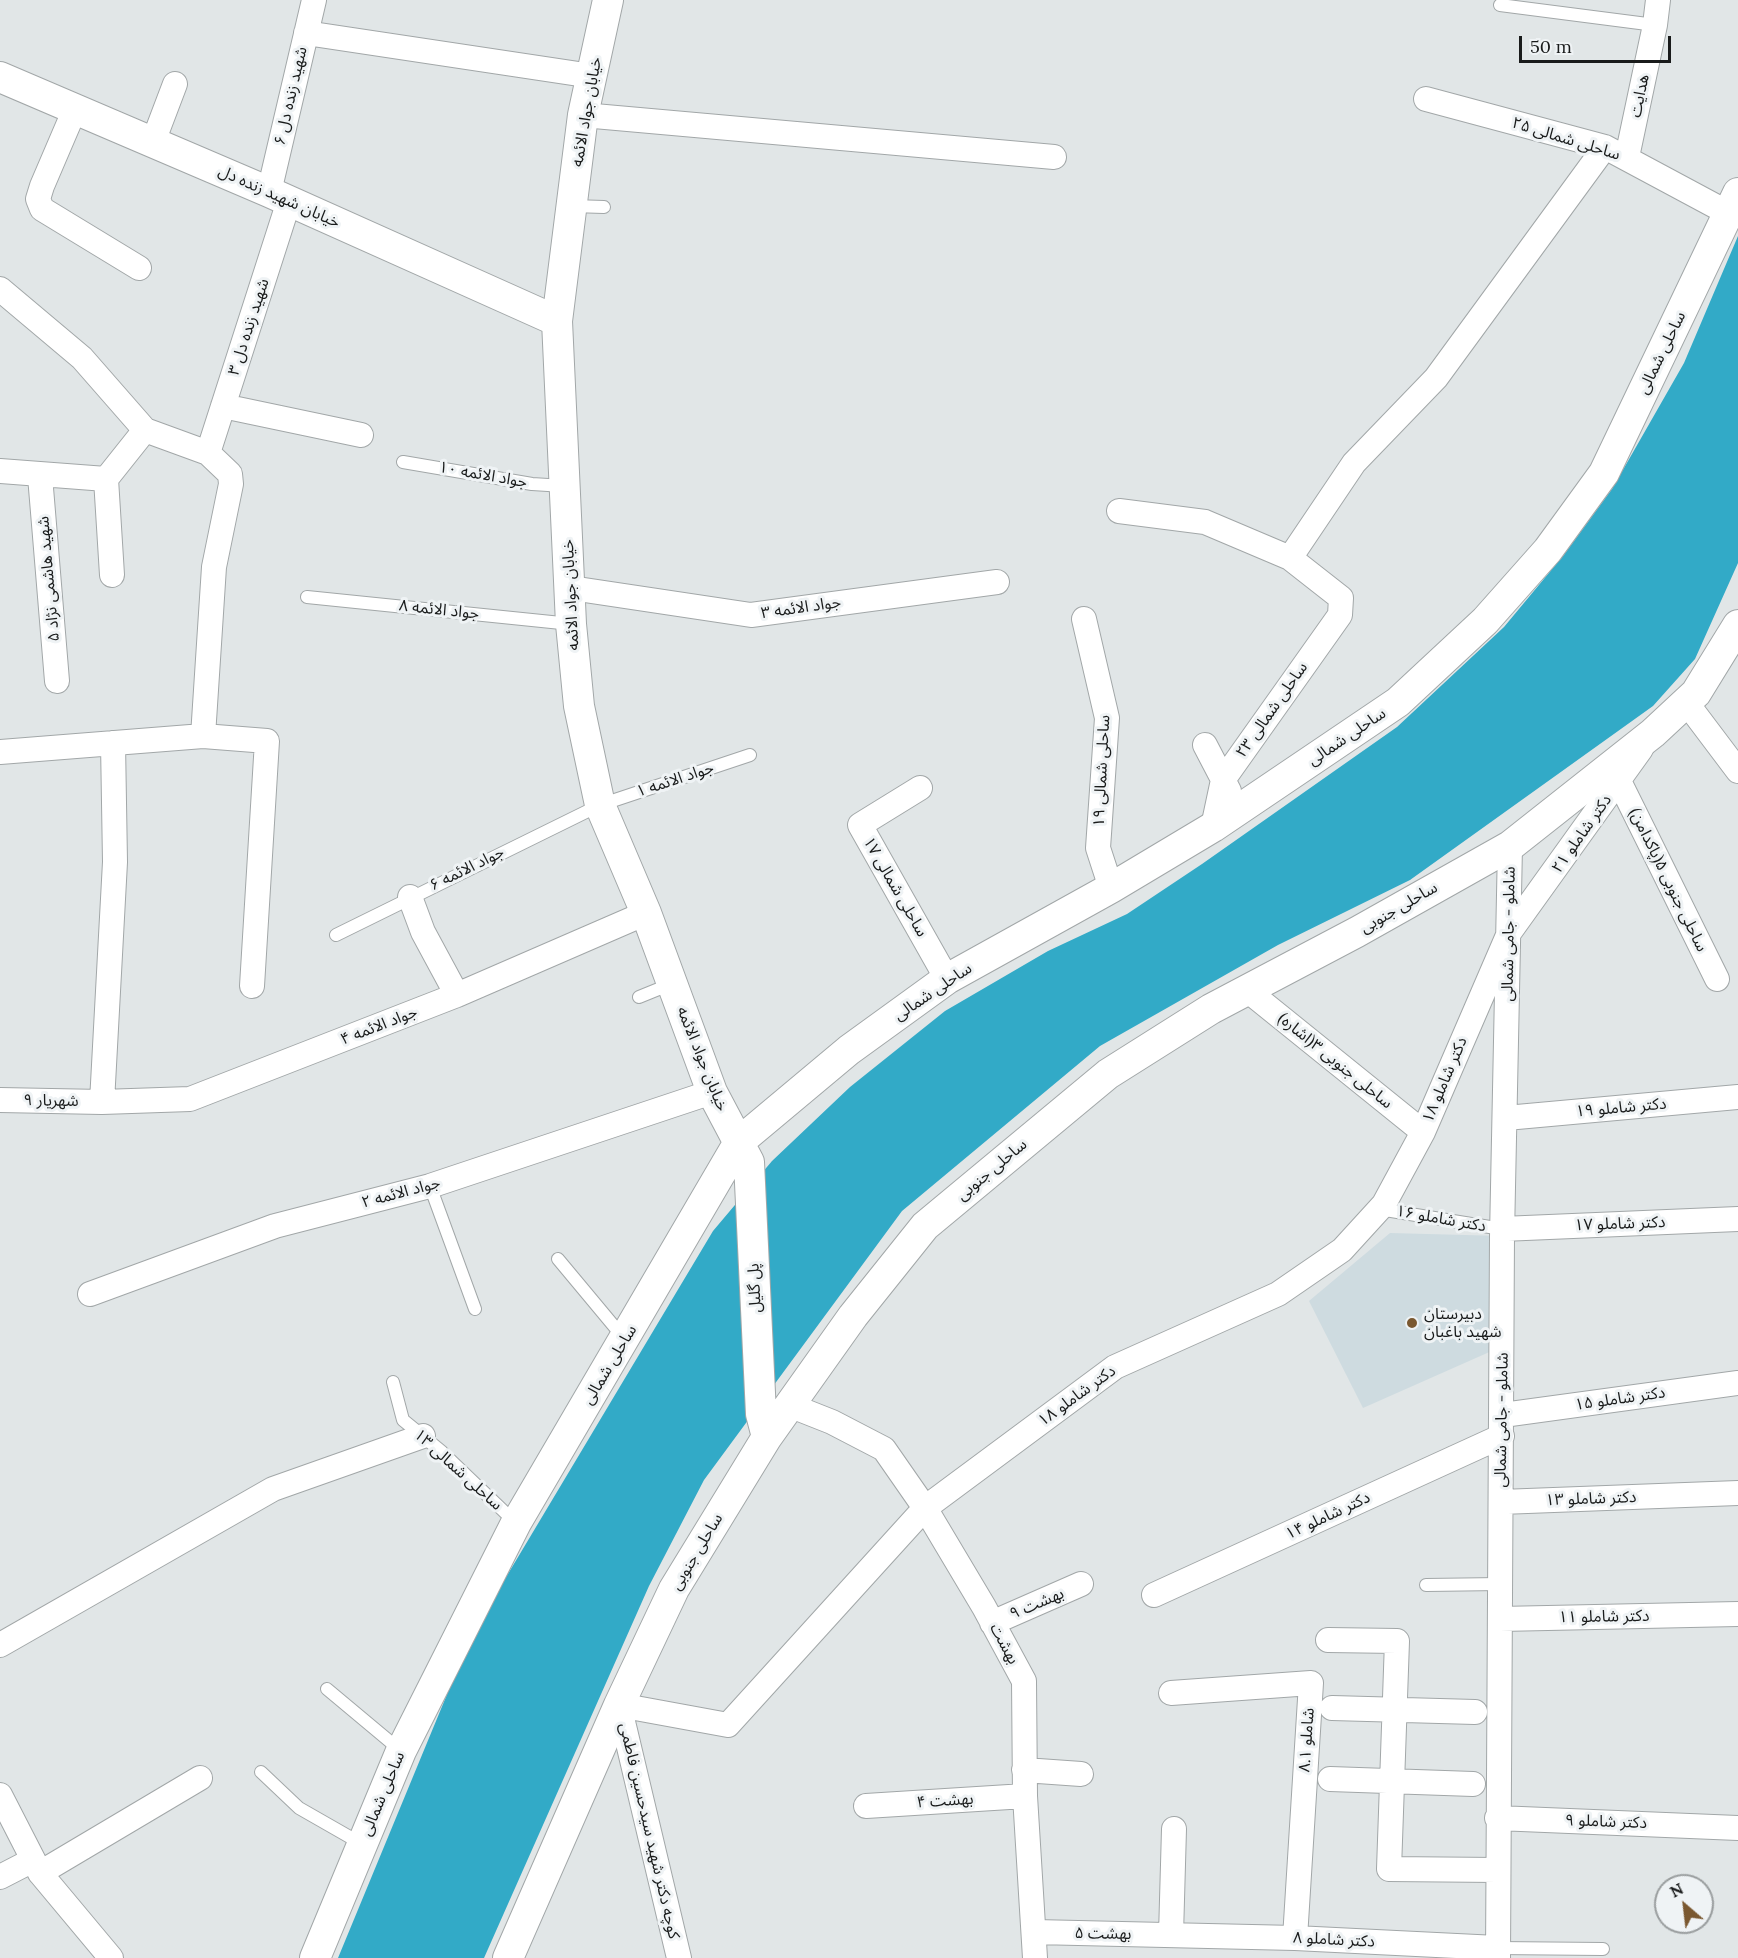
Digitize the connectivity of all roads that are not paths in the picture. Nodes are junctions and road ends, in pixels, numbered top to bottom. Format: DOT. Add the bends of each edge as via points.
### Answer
graph roads {
  1 [pos="314,0"];
  2 [pos="608,0"];
  3 [pos="1658,0"];
  4 [pos="1500,5"];
  5 [pos="1655,25"];
  6 [pos="306,33"];
  7 [pos="0,76"];
  8 [pos="592,76"];
  9 [pos="175,84"];
  10 [pos="1426,99"];
  11 [pos="75,109"];
  12 [pos="583,115"];
  13 [pos="153,142"];
  14 [pos="1616,152"];
  15 [pos="1054,157"];
  16 [pos="279,197"];
  17 [pos="1734,204"];
  18 [pos="572,206"];
  19 [pos="604,207"];
  20 [pos="139,268"];
  21 [pos="0,289"];
  22 [pos="556,321"];
  23 [pos="223,406"];
  24 [pos="145,430"];
  25 [pos="361,435"];
  26 [pos="208,453"];
  27 [pos="403,462"];
  28 [pos="0,471"];
  29 [pos="40,476"];
  30 [pos="106,479"];
  31 [pos="564,486"];
  32 [pos="1119,511"];
  33 [pos="1290,558"];
  34 [pos="112,575"];
  35 [pos="997,582"];
  36 [pos="571,588"];
  37 [pos="307,597"];
  38 [pos="1084,619"];
  39 [pos="571,624"];
  40 [pos="1738,625"];
  41 [pos="57,681"];
  42 [pos="1686,702"];
  43 [pos="1653,733"];
  44 [pos="203,736"];
  45 [pos="113,743"];
  46 [pos="1205,745"];
  47 [pos="0,752"];
  48 [pos="750,755"];
  49 [pos="1738,771"];
  50 [pos="1224,780"];
  51 [pos="1619,781"];
  52 [pos="921,788"];
  53 [pos="600,805"];
  54 [pos="1240,810"];
  55 [pos="1213,828"];
  56 [pos="1510,846"];
  57 [pos="1111,888"];
  58 [pos="410,897"];
  59 [pos="646,913"];
  60 [pos="1509,933"];
  61 [pos="336,934"];
  62 [pos="947,979"];
  63 [pos="1717,979"];
  64 [pos="672,983"];
  65 [pos="252,986"];
  66 [pos="1247,990"];
  67 [pos="457,996"];
  68 [pos="639,997"];
  69 [pos="712,1092"];
  70 [pos="1737,1097"];
  71 [pos="0,1100"];
  72 [pos="102,1102"];
  73 [pos="1506,1118"];
  74 [pos="1423,1132"];
  75 [pos="744,1152"];
  76 [pos="430,1186"];
  77 [pos="1379,1209"];
  78 [pos="1738,1219"];
  79 [pos="1502,1229"];
  80 [pos="558,1259"];
  81 [pos="90,1294"];
  82 [pos="475,1309"];
  83 [pos="625,1340"];
  84 [pos="393,1382"];
  85 [pos="1738,1383"];
  86 [pos="789,1405"];
  87 [pos="764,1426"];
  88 [pos="1502,1426"];
  89 [pos="423,1436"];
  90 [pos="1738,1493"];
  91 [pos="1501,1502"];
  92 [pos="925,1508"];
  93 [pos="516,1523"];
  94 [pos="1081,1584"];
  95 [pos="1500,1584"];
  96 [pos="1426,1585"];
  97 [pos="1154,1595"];
  98 [pos="1738,1614"];
  99 [pos="1500,1619"];
  100 [pos="993,1623"];
  101 [pos="1328,1640"];
  102 [pos="0,1645"];
  103 [pos="327,1689"];
  104 [pos="1171,1693"];
  105 [pos="620,1705"];
  106 [pos="1332,1708"];
  107 [pos="1394,1708"];
  108 [pos="1475,1712"];
  109 [pos="401,1751"];
  110 [pos="1024,1770"];
  111 [pos="261,1772"];
  112 [pos="1081,1774"];
  113 [pos="200,1778"];
  114 [pos="1330,1779"];
  115 [pos="1392,1779"];
  116 [pos="1473,1784"];
  117 [pos="0,1795"];
  118 [pos="1025,1796"];
  119 [pos="866,1806"];
  120 [pos="1497,1818"];
  121 [pos="1738,1828"];
  122 [pos="1174,1829"];
  123 [pos="362,1844"];
  124 [pos="36,1866"];
  125 [pos="1497,1870"];
  126 [pos="0,1877"];
  127 [pos="1035,1932"];
  128 [pos="1170,1935"];
  129 [pos="1294,1938"];
  130 [pos="1603,1949"];
  131 [pos="1497,1953"];
  132 [pos="110,1958"];
  133 [pos="315,1958"];
  134 [pos="508,1958"];
  135 [pos="679,1958"];
  136 [pos="1035,1958"];
  1 -- 6 [label="street, شهید زنده دل ۶"];
  2 -- 8 [label="street, خیابان جواد الائمه"];
  3 -- 5 [label="street, هدایت"];
  4 -- 5 [label="lane"];
  5 -- 14 [label="street, هدایت"];
  6 -- 8 [label="street"];
  6 -- 16 [label="street, شهید زنده دل ۶"];
  7 -- 11 [label="street, خیابان شهید زنده دل"];
  8 -- 12 [label="street, خیابان جواد الائمه"];
  9 -- 13 [label="street"];
  10 -- 14 [label="street, ساحلی شمالی ۲۵"];
  11 -- 13 [label="street, خیابان شهید زنده دل"];
  11 -- 20 [label="street" via="38,199 42,208"];
  12 -- 15 [label="street"];
  12 -- 18 [label="street, خیابان جواد الائمه"];
  13 -- 16 [label="street, خیابان شهید زنده دل"];
  14 -- 17 [label="street, ساحلی شمالی ۲۵"];
  14 -- 33 [label="street" via="1436,378 1354,463"];
  16 -- 22 [label="street, خیابان شهید زنده دل"];
  16 -- 23 [label="street, شهید زنده دل ۳"];
  17 -- 54 [label="street, ساحلی شمالی" via="1604,473 1548,550 1485,621 1398,702"];
  18 -- 19 [label="lane"];
  18 -- 22 [label="street, خیابان جواد الائمه"];
  21 -- 24 [label="street" via="82,358"];
  22 -- 31 [label="street, خیابان جواد الائمه"];
  23 -- 25 [label="street"];
  23 -- 26 [label="street, شهید زنده دل ۳"];
  24 -- 26 [label="street"];
  24 -- 30 [label="street"];
  26 -- 44 [label="street" via="230,474 231,484 214,567"];
  27 -- 31 [label="lane, جواد الائمه ۱۰"];
  28 -- 29 [label="street"];
  29 -- 30 [label="street"];
  29 -- 41 [label="street, شهید هاشمی نژاد ۵"];
  30 -- 34 [label="street"];
  31 -- 36 [label="street, خیابان جواد الائمه"];
  32 -- 33 [label="street" via="1205,522"];
  33 -- 50 [label="street, ساحلی شمالی ۲۳" via="1341,598 1340,615"];
  35 -- 36 [label="street, جواد الائمه ۳" via="751,615"];
  36 -- 39 [label="street, خیابان جواد الائمه"];
  37 -- 39 [label="lane, جواد الائمه ۸"];
  38 -- 57 [label="street, ساحلی شمالی ۱۹" via="1107,718 1098,848"];
  39 -- 53 [label="street, خیابان جواد الائمه" via="579,706"];
  40 -- 42 [label="street, ساحلی جنوبی" via="1696,693"];
  42 -- 43 [label="street, ساحلی جنوبی"];
  42 -- 49 [label="street"];
  43 -- 51 [label="street, دکتر شاملو ۲۱"];
  43 -- 56 [label="street, ساحلی جنوبی"];
  44 -- 45 [label="street"];
  44 -- 65 [label="street" via="267,741"];
  45 -- 47 [label="street"];
  45 -- 72 [label="street" via="115,862"];
  46 -- 50 [label="street"];
  48 -- 53 [label="lane, جواد الائمه ۱"];
  50 -- 54 [label="street"];
  50 -- 55 [label="street, ساحلی شمالی ۲۳"];
  51 -- 60 [label="street, دکتر شاملو ۲۱"];
  51 -- 63 [label="street, ساحلی جنوبی ۵(پاکدامن)"];
  52 -- 62 [label="street, ساحلی شمالی ۱۷" via="860,825"];
  53 -- 58 [label="lane, جواد الائمه ۶"];
  53 -- 59 [label="street, خیابان جواد الائمه"];
  54 -- 55 [label="street, ساحلی شمالی"];
  55 -- 57 [label="street, ساحلی شمالی"];
  56 -- 60 [label="street, شاملو - جامی شمالی"];
  56 -- 66 [label="street, ساحلی جنوبی"];
  57 -- 62 [label="street, ساحلی شمالی"];
  58 -- 61 [label="lane, جواد الائمه ۶"];
  58 -- 67 [label="street" via="423,932"];
  59 -- 64 [label="street, خیابان جواد الائمه"];
  59 -- 67 [label="street, جواد الائمه ۴"];
  60 -- 73 [label="street, شاملو - جامی شمالی"];
  60 -- 74 [label="street, دکتر شاملو ۱۸"];
  62 -- 75 [label="street, ساحلی شمالی" via="849,1050"];
  64 -- 68 [label="lane"];
  64 -- 69 [label="street, خیابان جواد الائمه"];
  66 -- 74 [label="street, ساحلی جنوبی ۳(اشاره)"];
  66 -- 86 [label="street, ساحلی جنوبی" via="1108,1074 925,1226"];
  67 -- 72 [label="street, جواد الائمه ۴" via="190,1099"];
  69 -- 75 [label="street, خیابان جواد الائمه"];
  69 -- 76 [label="street, جواد الائمه ۲"];
  70 -- 73 [label="street, دکتر شاملو ۱۹"];
  71 -- 72 [label="street, شهریار ۹"];
  73 -- 79 [label="street, شاملو - جامی شمالی"];
  74 -- 77 [label="street, دکتر شاملو ۱۸"];
  75 -- 83 [label="street, ساحلی شمالی"];
  75 -- 87 [label="street, پل گلیل"];
  76 -- 81 [label="street, جواد الائمه ۲" via="275,1226"];
  76 -- 82 [label="lane"];
  77 -- 79 [label="lane, دکتر شاملو ۱۶"];
  77 -- 92 [label="street, دکتر شاملو ۱۸" via="1342,1250 1278,1294 1115,1367"];
  78 -- 79 [label="street, دکتر شاملو ۱۷"];
  79 -- 88 [label="street, شاملو - جامی شمالی"];
  80 -- 83 [label="lane"];
  83 -- 93 [label="street, ساحلی شمالی"];
  84 -- 89 [label="lane, ساحلی شمالی ۱۳" via="403,1420"];
  85 -- 88 [label="street, دکتر شاملو ۱۵"];
  86 -- 87 [label="street, ساحلی جنوبی"];
  86 -- 92 [label="street, بهشت" via="884,1449"];
  87 -- 105 [label="street, ساحلی جنوبی" via="674,1589"];
  88 -- 91 [label="street, شاملو - جامی شمالی"];
  88 -- 97 [label="street, دکتر شاملو ۱۴"];
  89 -- 93 [label="lane, ساحلی شمالی ۱۳"];
  89 -- 102 [label="street" via="273,1490"];
  90 -- 91 [label="street, دکتر شاملو ۱۳"];
  91 -- 95 [label="street, شاملو - جامی شمالی"];
  92 -- 100 [label="street, بهشت"];
  92 -- 105 [label="street, دکتر شاملو ۱۸" via="728,1725"];
  93 -- 109 [label="street, ساحلی شمالی"];
  94 -- 100 [label="street, بهشت ۹"];
  95 -- 96 [label="lane"];
  95 -- 99 [label="street, شاملو - جامی شمالی"];
  98 -- 99 [label="street, دکتر شاملو ۱۱"];
  99 -- 120 [label="street, شاملو - جامی شمالی"];
  100 -- 110 [label="street, بهشت" via="1023,1681"];
  101 -- 107 [label="street" via="1396,1641"];
  103 -- 109 [label="lane"];
  104 -- 129 [label="street, شاملو ۸.۱" via="1311,1683"];
  105 -- 134 [label="street, ساحلی جنوبی"];
  105 -- 135 [label="street, کوچه دکتر شهید سیدحسین فاطمی"];
  106 -- 107 [label="street"];
  107 -- 108 [label="street"];
  107 -- 115 [label="street"];
  109 -- 123 [label="street, ساحلی شمالی"];
  110 -- 112 [label="street"];
  110 -- 118 [label="street, بهشت"];
  111 -- 123 [label="lane" via="299,1808"];
  113 -- 124 [label="street"];
  114 -- 115 [label="street"];
  115 -- 116 [label="street"];
  115 -- 125 [label="street" via="1389,1869"];
  117 -- 124 [label="street"];
  118 -- 119 [label="street, بهشت ۴"];
  118 -- 127 [label="street, بهشت"];
  120 -- 121 [label="street, دکتر شاملو ۹"];
  120 -- 125 [label="street, شاملو - جامی شمالی"];
  122 -- 128 [label="street"];
  123 -- 133 [label="street, ساحلی شمالی"];
  124 -- 126 [label="street"];
  124 -- 132 [label="street"];
  125 -- 131 [label="street, شاملو - جامی شمالی"];
  127 -- 128 [label="street, بهشت ۵"];
  127 -- 136 [label="street"];
  128 -- 129 [label="street, دکتر شاملو ۸"];
  129 -- 131 [label="street, دکتر شاملو ۸"];
  130 -- 131 [label="lane"];
}
